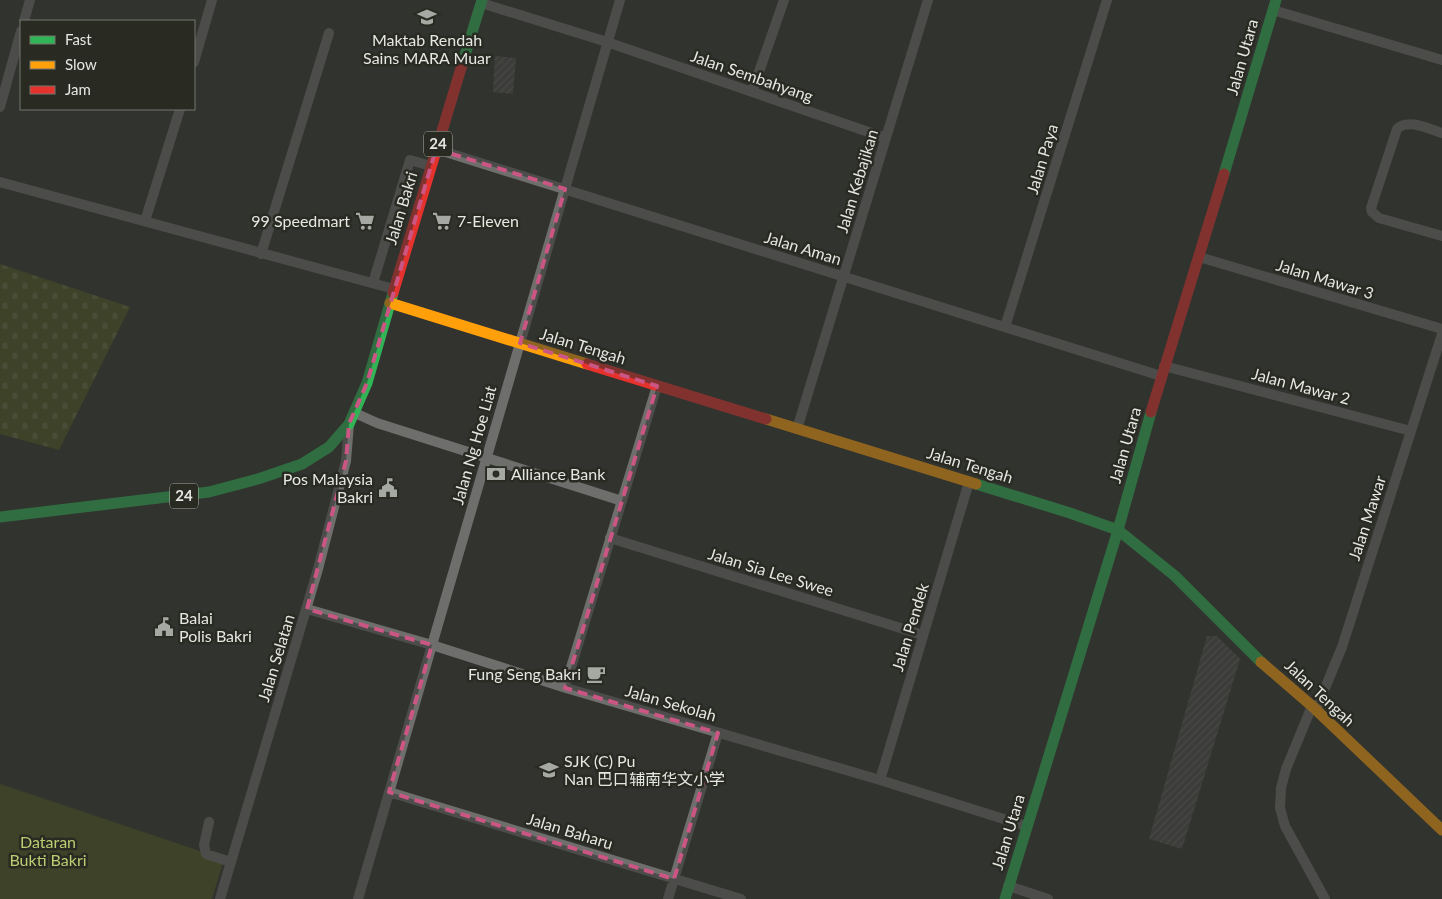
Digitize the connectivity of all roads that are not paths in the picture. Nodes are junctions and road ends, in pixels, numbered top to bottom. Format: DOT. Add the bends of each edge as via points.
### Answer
graph roads {
  1 [pos="30,0"];
  2 [pos="212,0"];
  3 [pos="620,0"];
  4 [pos="784,0"];
  5 [pos="928,0"];
  6 [pos="1107,0"];
  7 [pos="481,2"];
  8 [pos="1274,5"];
  9 [pos="24,20"];
  10 [pos="329,32"];
  11 [pos="20,39"];
  12 [pos="602,41"];
  13 [pos="195,59"];
  14 [pos="1442,60"];
  15 [pos="17,62"];
  16 [pos="752,92"];
  17 [pos="0,107"];
  18 [pos="180,110"];
  19 [pos="1442,133"];
  20 [pos="886,138"];
  21 [pos="436,149"];
  22 [pos="431,166"];
  23 [pos="0,182"];
  24 [pos="565,189"];
  25 [pos="145,221"];
  26 [pos="1442,236"];
  27 [pos="261,254"];
  28 [pos="1199,257"];
  29 [pos="844,276"];
  30 [pos="373,283"];
  31 [pos="394,289"];
  32 [pos="390,303"];
  33 [pos="1005,327"];
  34 [pos="1442,329"];
  35 [pos="1442,334"];
  36 [pos="520,343"];
  37 [pos="1170,370"];
  38 [pos="657,386"];
  39 [pos="355,413"];
  40 [pos="349,424"];
  41 [pos="797,429"];
  42 [pos="1411,431"];
  43 [pos="486,458"];
  44 [pos="969,482"];
  45 [pos="622,501"];
  46 [pos="0,517"];
  47 [pos="1118,530"];
  48 [pos="610,538"];
  49 [pos="306,609"];
  50 [pos="923,635"];
  51 [pos="432,645"];
  52 [pos="565,687"];
  53 [pos="1314,708"];
  54 [pos="718,733"];
  55 [pos="880,780"];
  56 [pos="389,792"];
  57 [pos="209,822"];
  58 [pos="1026,826"];
  59 [pos="1442,830"];
  60 [pos="231,862"];
  61 [pos="674,879"];
  62 [pos="1008,886"];
  63 [pos="223,899"];
  64 [pos="358,899"];
  65 [pos="668,899"];
  66 [pos="741,899"];
  67 [pos="1004,899"];
  68 [pos="1048,899"];
  69 [pos="1325,899"];
  1 -- 9 [label="street"];
  2 -- 13 [label="street"];
  3 -- 12 [label="street, Jalan Ng Hoe Liat"];
  4 -- 16 [label="street"];
  5 -- 20 [label="street, Jalan Kebajikan"];
  6 -- 33 [label="street, Jalan Paya"];
  7 -- 12 [label="street, Jalan Sembahyang"];
  7 -- 21 [label="street, Jalan Bakri / 24"];
  8 -- 14 [label="street"];
  8 -- 28 [label="street, Jalan Utara"];
  10 -- 27 [label="street"];
  11 -- 15 [label="street"];
  12 -- 16 [label="street, Jalan Sembahyang"];
  12 -- 24 [label="street, Jalan Ng Hoe Liat"];
  15 -- 17 [label="street"];
  16 -- 20 [label="street, Jalan Sembahyang"];
  18 -- 25 [label="street"];
  19 -- 26 [label="street" via="1411,124 1397,129 1371,208 1380,218"];
  20 -- 29 [label="street, Jalan Kebajikan"];
  21 -- 22 [label="street, Jalan Bakri / 24"];
  21 -- 24 [label="street, Jalan Aman"];
  22 -- 30 [label="street" via="410,160"];
  22 -- 31 [label="street, Jalan Bakri / 24"];
  23 -- 25 [label="street"];
  24 -- 29 [label="street, Jalan Aman"];
  24 -- 36 [label="street, Jalan Ng Hoe Liat"];
  25 -- 27 [label="street"];
  27 -- 30 [label="street"];
  28 -- 34 [label="street, Jalan Mawar 3"];
  28 -- 37 [label="street, Jalan Utara"];
  29 -- 33 [label="street, Jalan Aman"];
  29 -- 41 [label="street, Jalan Kebajikan"];
  30 -- 31 [label="street"];
  31 -- 32 [label="street, Jalan Bakri / 24"];
  32 -- 36 [label="street, Jalan Tengah"];
  32 -- 39 [label="street, Jalan Bakri / 24"];
  33 -- 37 [label="street, Jalan Aman"];
  35 -- 42 [label="street, Jalan Mawar"];
  36 -- 38 [label="street, Jalan Tengah"];
  36 -- 43 [label="street, Jalan Ng Hoe Liat"];
  37 -- 42 [label="street, Jalan Mawar 2"];
  37 -- 47 [label="street, Jalan Utara"];
  38 -- 41 [label="street, Jalan Tengah"];
  38 -- 45 [label="street"];
  39 -- 40 [label="street, Jalan Bakri / 24"];
  39 -- 43 [label="street"];
  40 -- 46 [label="street, 24" via="329,447 307,462 258,480 214,491"];
  40 -- 49 [label="street, Jalan Selatan" via="346,461"];
  41 -- 44 [label="street, Jalan Tengah"];
  42 -- 53 [label="street, Jalan Mawar" via="1342,647"];
  43 -- 45 [label="street"];
  43 -- 51 [label="street, Jalan Ng Hoe Liat"];
  44 -- 47 [label="street, Jalan Tengah"];
  44 -- 50 [label="street, Jalan Pendek"];
  45 -- 48 [label="street"];
  47 -- 53 [label="street, Jalan Tengah" via="1175,576 1255,656"];
  47 -- 58 [label="street, Jalan Utara"];
  48 -- 50 [label="street, Jalan Sia Lee Swee"];
  48 -- 52 [label="street"];
  49 -- 51 [label="street, Jalan Sekolah"];
  49 -- 60 [label="street, Jalan Selatan"];
  50 -- 55 [label="street, Jalan Pendek"];
  51 -- 52 [label="street, Jalan Sekolah"];
  51 -- 56 [label="street, Jalan Ng Hoe Liat"];
  52 -- 54 [label="street, Jalan Sekolah"];
  53 -- 59 [label="street, Jalan Tengah"];
  53 -- 69 [label="street, Jalan Mawar" via="1286,769 1280,808 1286,826"];
  54 -- 55 [label="street, Jalan Sekolah"];
  54 -- 61 [label="street"];
  55 -- 58 [label="street, Jalan Sekolah"];
  56 -- 61 [label="street, Jalan Baharu"];
  56 -- 64 [label="street, Jalan Ng Hoe Liat"];
  57 -- 60 [label="street" via="204,845 206,854"];
  58 -- 62 [label="street, Jalan Utara"];
  60 -- 63 [label="street, Jalan Selatan"];
  61 -- 65 [label="street"];
  61 -- 66 [label="street, Jalan Baharu"];
  62 -- 67 [label="street, Jalan Utara"];
  62 -- 68 [label="street"];
}
